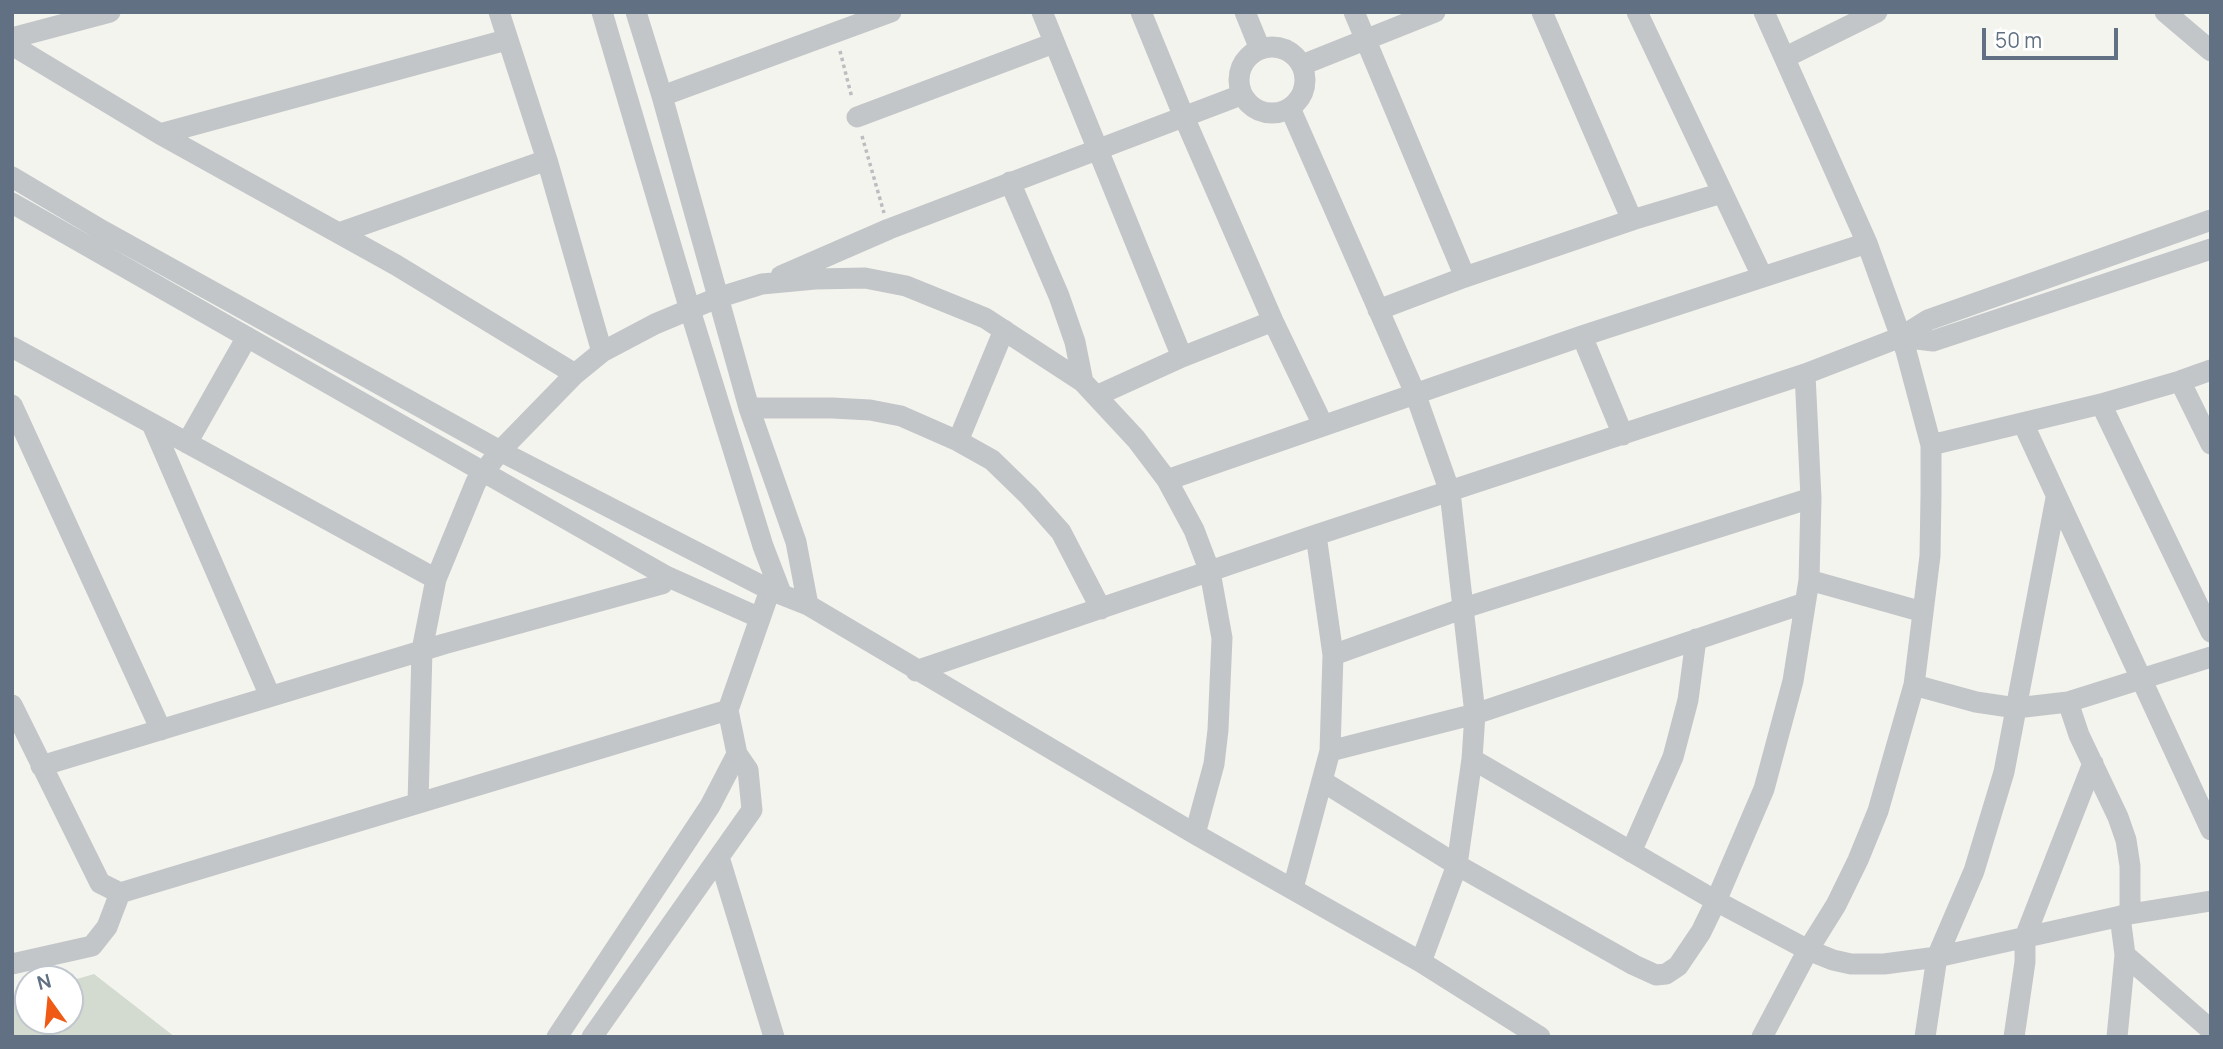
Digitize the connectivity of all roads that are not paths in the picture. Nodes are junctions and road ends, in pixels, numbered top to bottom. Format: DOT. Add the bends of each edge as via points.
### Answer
graph roads {
  1 [pos="110,12"];
  2 [pos="499,12"];
  3 [pos="602,12"];
  4 [pos="636,12"];
  5 [pos="891,12"];
  6 [pos="1042,12"];
  7 [pos="1141,12"];
  8 [pos="1245,12"];
  9 [pos="1354,12"];
  10 [pos="1435,12"];
  11 [pos="1542,12"];
  12 [pos="1637,12"];
  13 [pos="1764,12"];
  14 [pos="1877,12"];
  15 [pos="2165,12"];
  16 [pos="12,38"];
  17 [pos="1365,39"];
  18 [pos="506,40"];
  19 [pos="1054,43"];
  20 [pos="12,45"];
  21 [pos="1260,49"];
  22 [pos="2211,51"];
  23 [pos="1786,57"];
  24 [pos="1302,65"];
  25 [pos="1241,95"];
  26 [pos="662,96"];
  27 [pos="1290,108"];
  28 [pos="857,117"];
  29 [pos="1184,117"];
  30 [pos="160,134"];
  31 [pos="1097,151"];
  32 [pos="547,160"];
  33 [pos="12,177"];
  34 [pos="1010,182"];
  35 [pos="1722,194"];
  36 [pos="12,203"];
  37 [pos="2211,219"];
  38 [pos="1632,220"];
  39 [pos="338,233"];
  40 [pos="1867,243"];
  41 [pos="2140,244"];
  42 [pos="2211,249"];
  43 [pos="2148,270"];
  44 [pos="1762,276"];
  45 [pos="1465,277"];
  46 [pos="762,284"];
  47 [pos="717,298"];
  48 [pos="690,310"];
  49 [pos="1378,310"];
  50 [pos="1273,321"];
  51 [pos="1004,330"];
  52 [pos="1582,336"];
  53 [pos="247,337"];
  54 [pos="1901,337"];
  55 [pos="12,347"];
  56 [pos="602,352"];
  57 [pos="1182,357"];
  58 [pos="2211,370"];
  59 [pos="575,374"];
  60 [pos="1805,374"];
  61 [pos="2180,381"];
  62 [pos="1089,389"];
  63 [pos="1415,393"];
  64 [pos="2101,404"];
  65 [pos="12,405"];
  66 [pos="749,408"];
  67 [pos="2023,423"];
  68 [pos="152,424"];
  69 [pos="1323,425"];
  70 [pos="1623,435"];
  71 [pos="19,436"];
  72 [pos="958,440"];
  73 [pos="187,443"];
  74 [pos="2211,444"];
  75 [pos="1931,446"];
  76 [pos="500,451"];
  77 [pos="482,471"];
  78 [pos="1167,480"];
  79 [pos="1450,492"];
  80 [pos="1811,498"];
  81 [pos="2056,498"];
  82 [pos="1317,535"];
  83 [pos="1210,572"];
  84 [pos="666,576"];
  85 [pos="436,579"];
  86 [pos="1809,580"];
  87 [pos="775,591"];
  88 [pos="1805,603"];
  89 [pos="808,605"];
  90 [pos="1464,608"];
  91 [pos="1101,609"];
  92 [pos="1923,612"];
  93 [pos="760,618"];
  94 [pos="2211,632"];
  95 [pos="1696,639"];
  96 [pos="422,650"];
  97 [pos="1333,655"];
  98 [pos="2211,657"];
  99 [pos="916,671"];
  100 [pos="2140,679"];
  101 [pos="1914,685"];
  102 [pos="270,696"];
  103 [pos="2068,702"];
  104 [pos="12,705"];
  105 [pos="2016,708"];
  106 [pos="728,710"];
  107 [pos="1475,714"];
  108 [pos="161,730"];
  109 [pos="1330,751"];
  110 [pos="737,754"];
  111 [pos="1472,759"];
  112 [pos="2093,763"];
  113 [pos="41,766"];
  114 [pos="1322,781"];
  115 [pos="418,803"];
  116 [pos="2211,830"];
  117 [pos="1195,834"];
  118 [pos="1631,852"];
  119 [pos="719,857"];
  120 [pos="1457,865"];
  121 [pos="1293,888"];
  122 [pos="120,893"];
  123 [pos="1716,901"];
  124 [pos="2209,903"];
  125 [pos="2125,915"];
  126 [pos="2025,937"];
  127 [pos="1808,950"];
  128 [pos="2125,955"];
  129 [pos="1937,957"];
  130 [pos="1421,962"];
  131 [pos="12,964"];
  132 [pos="561,1030"];
  133 [pos="2211,1030"];
  134 [pos="591,1037"];
  135 [pos="774,1037"];
  136 [pos="1540,1037"];
  137 [pos="1762,1037"];
  138 [pos="1925,1037"];
  139 [pos="2014,1037"];
  140 [pos="2117,1037"];
  1 -- 16 [label="street"];
  2 -- 18 [label="street"];
  3 -- 48 [label="street"];
  4 -- 26 [label="street"];
  5 -- 26 [label="street"];
  6 -- 19 [label="street"];
  7 -- 29 [label="street"];
  8 -- 21 [label="street"];
  9 -- 17 [label="street"];
  10 -- 17 [label="street"];
  11 -- 38 [label="street"];
  12 -- 35 [label="street"];
  13 -- 23 [label="street"];
  14 -- 23 [label="street"];
  15 -- 22 [label="street"];
  17 -- 24 [label="street"];
  17 -- 45 [label="street"];
  18 -- 30 [label="street"];
  18 -- 32 [label="street"];
  19 -- 28 [label="street"];
  19 -- 31 [label="street"];
  20 -- 30 [label="street"];
  21 -- 24 [label="street" via="1280,48"];
  21 -- 25 [label="street" via="1241,67"];
  23 -- 40 [label="street"];
  24 -- 27 [label="street" via="1305,84"];
  25 -- 27 [label="street" via="1263,112"];
  25 -- 29 [label="street"];
  26 -- 47 [label="street"];
  27 -- 49 [label="street"];
  29 -- 31 [label="street"];
  29 -- 50 [label="street"];
  30 -- 39 [label="street"];
  31 -- 34 [label="street"];
  31 -- 57 [label="street"];
  32 -- 39 [label="street"];
  32 -- 56 [label="street"];
  33 -- 76 [label="street"];
  34 -- 46 [label="street"];
  34 -- 62 [label="street" via="1059,296"];
  35 -- 38 [label="street"];
  35 -- 44 [label="street"];
  36 -- 53 [label="street"];
  37 -- 41 [label="street"];
  38 -- 45 [label="street"];
  39 -- 59 [label="street"];
  40 -- 44 [label="street"];
  40 -- 54 [label="street"];
  41 -- 43 [label="street"];
  41 -- 54 [label="street" via="1928,320"];
  42 -- 43 [label="street"];
  43 -- 54 [label="street" via="1933,341"];
  44 -- 52 [label="street"];
  45 -- 49 [label="street"];
  46 -- 47 [label="street"];
  46 -- 51 [label="street" via="865,278 906,286"];
  47 -- 48 [label="street"];
  47 -- 66 [label="street"];
  48 -- 56 [label="street"];
  48 -- 87 [label="street"];
  49 -- 63 [label="street"];
  50 -- 57 [label="street"];
  50 -- 69 [label="street"];
  51 -- 62 [label="street"];
  51 -- 72 [label="street"];
  52 -- 63 [label="street"];
  52 -- 70 [label="street"];
  53 -- 73 [label="street"];
  53 -- 77 [label="street"];
  54 -- 60 [label="street"];
  54 -- 75 [label="street"];
  55 -- 68 [label="street"];
  56 -- 59 [label="street"];
  57 -- 62 [label="street"];
  58 -- 61 [label="street"];
  59 -- 76 [label="street"];
  60 -- 70 [label="street"];
  60 -- 80 [label="street"];
  61 -- 64 [label="street"];
  61 -- 74 [label="street"];
  62 -- 78 [label="street"];
  63 -- 69 [label="street"];
  63 -- 79 [label="street"];
  64 -- 67 [label="street"];
  64 -- 94 [label="street"];
  65 -- 71 [label="street"];
  66 -- 72 [label="street" via="870,410 901,416"];
  66 -- 89 [label="street" via="796,542"];
  67 -- 75 [label="street"];
  67 -- 81 [label="street"];
  68 -- 73 [label="street"];
  68 -- 102 [label="street"];
  69 -- 78 [label="street"];
  70 -- 79 [label="street"];
  71 -- 108 [label="street"];
  72 -- 91 [label="street" via="992,460 1061,532"];
  73 -- 85 [label="street"];
  75 -- 92 [label="street" via="1930,556"];
  76 -- 77 [label="street"];
  76 -- 87 [label="street"];
  77 -- 84 [label="street"];
  77 -- 85 [label="street"];
  78 -- 83 [label="street"];
  79 -- 82 [label="street"];
  79 -- 90 [label="street"];
  80 -- 86 [label="street"];
  80 -- 90 [label="street"];
  81 -- 100 [label="street"];
  81 -- 105 [label="street"];
  82 -- 83 [label="street"];
  82 -- 97 [label="street"];
  83 -- 91 [label="street"];
  83 -- 117 [label="street" via="1222,638 1219,709 1213,764"];
  84 -- 93 [label="street"];
  84 -- 96 [label="street" via="662,584"];
  85 -- 96 [label="street"];
  86 -- 88 [label="street"];
  86 -- 92 [label="street"];
  87 -- 89 [label="street"];
  87 -- 93 [label="street"];
  88 -- 95 [label="street"];
  88 -- 123 [label="street" via="1793,681 1764,789"];
  89 -- 99 [label="street"];
  90 -- 97 [label="street"];
  90 -- 107 [label="street"];
  91 -- 99 [label="street"];
  92 -- 101 [label="street"];
  93 -- 106 [label="street"];
  95 -- 107 [label="street"];
  95 -- 118 [label="street" via="1688,700 1673,757"];
  96 -- 102 [label="street"];
  96 -- 115 [label="street"];
  97 -- 109 [label="street"];
  98 -- 100 [label="street"];
  99 -- 117 [label="street"];
  100 -- 103 [label="street"];
  100 -- 116 [label="street"];
  101 -- 105 [label="street"];
  101 -- 127 [label="street" via="1878,811 1836,905"];
  102 -- 108 [label="street"];
  103 -- 105 [label="street"];
  103 -- 112 [label="street"];
  104 -- 113 [label="street"];
  105 -- 129 [label="street" via="2004,772 1974,870"];
  106 -- 110 [label="street"];
  106 -- 115 [label="street"];
  107 -- 109 [label="street"];
  107 -- 111 [label="street"];
  108 -- 113 [label="street"];
  109 -- 114 [label="street"];
  110 -- 119 [label="street" via="748,770 752,810"];
  110 -- 132 [label="street" via="710,806"];
  111 -- 118 [label="street"];
  111 -- 120 [label="street"];
  112 -- 125 [label="street" via="2126,840 2130,866"];
  112 -- 126 [label="street"];
  113 -- 122 [label="street" via="100,883"];
  114 -- 120 [label="street"];
  114 -- 121 [label="street"];
  115 -- 122 [label="street"];
  117 -- 121 [label="street"];
  118 -- 123 [label="street"];
  119 -- 134 [label="street"];
  119 -- 135 [label="street"];
  120 -- 123 [label="street" via="1657,975 1678,966"];
  120 -- 130 [label="street"];
  121 -- 130 [label="street"];
  122 -- 131 [label="street" via="107,928 92,946"];
  123 -- 127 [label="street"];
  124 -- 125 [label="street"];
  125 -- 126 [label="street"];
  125 -- 128 [label="street"];
  126 -- 129 [label="street"];
  126 -- 139 [label="street"];
  127 -- 129 [label="street" via="1851,964"];
  127 -- 137 [label="street"];
  128 -- 133 [label="street"];
  128 -- 140 [label="street"];
  129 -- 138 [label="street"];
  130 -- 136 [label="street"];
  132 -- 134 [label="street"];
}
